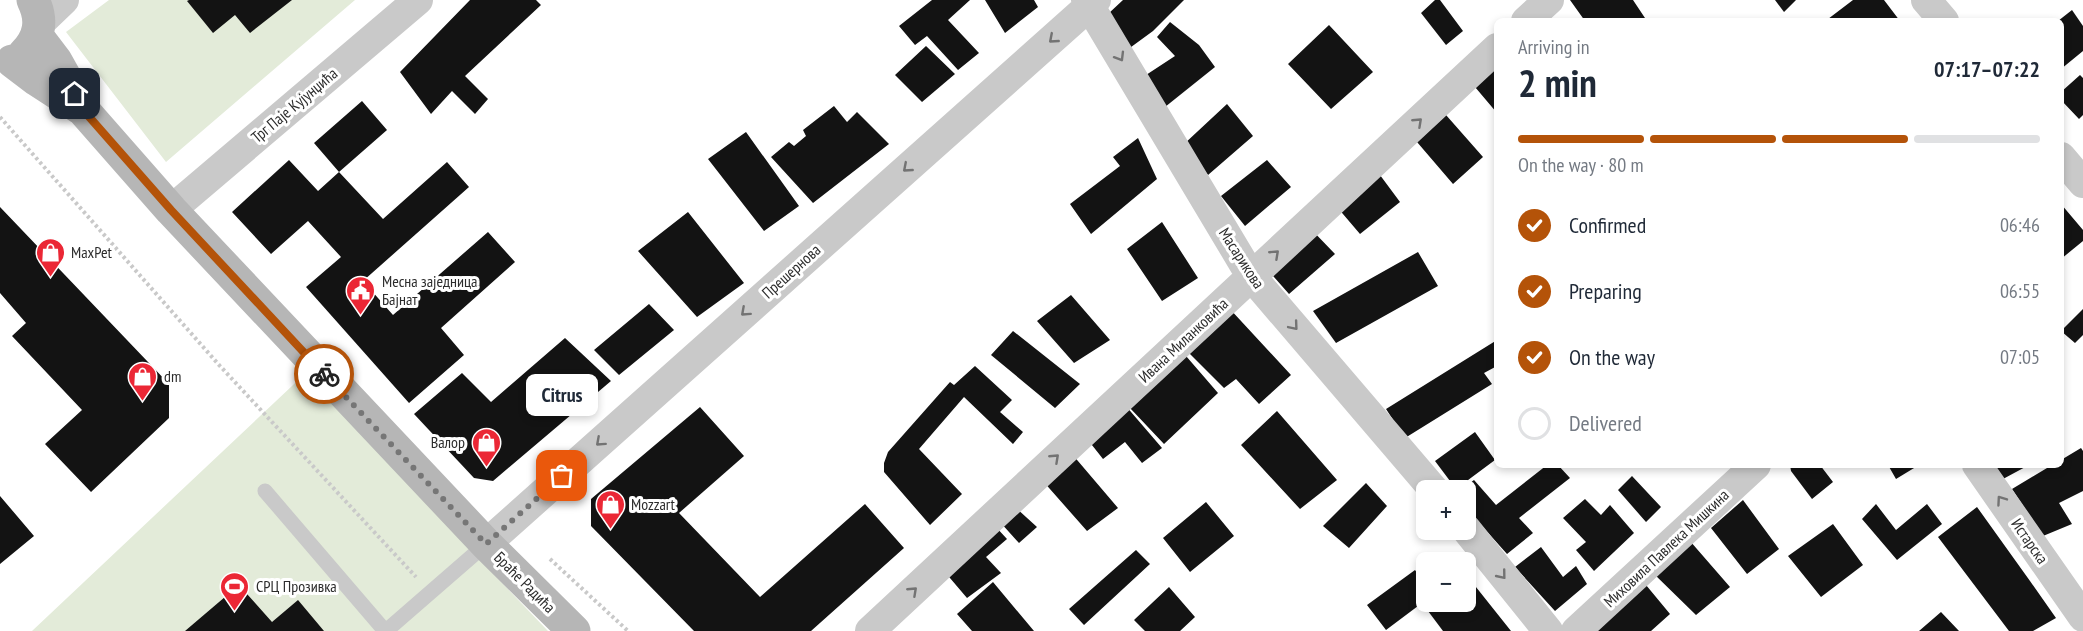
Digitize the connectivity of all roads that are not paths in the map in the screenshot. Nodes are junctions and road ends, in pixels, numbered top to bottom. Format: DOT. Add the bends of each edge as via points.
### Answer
graph roads {
  1 [pos="64,0"];
  2 [pos="418,0"];
  3 [pos="1549,0"];
  4 [pos="1926,0"];
  5 [pos="1091,2"];
  6 [pos="1529,18"];
  7 [pos="1941,18"];
  8 [pos="37,20"];
  9 [pos="1494,51"];
  10 [pos="6,62"];
  11 [pos="84,111"];
  12 [pos="171,210"];
  13 [pos="1251,276"];
  14 [pos="1753,468"];
  15 [pos="1979,468"];
  16 [pos="1425,480"];
  17 [pos="265,491"];
  18 [pos="1475,540"];
  19 [pos="486,544"];
  20 [pos="2083,616"];
  21 [pos="2083,627"];
  22 [pos="385,631"];
  23 [pos="574,631"];
  24 [pos="870,631"];
  25 [pos="1548,631"];
  26 [pos="1576,631"];
  27 [pos="2078,631"];
  1 -- 8 [label="street"];
  2 -- 12 [label="street, Трг Паје Кујунџића"];
  3 -- 6 [label="street"];
  4 -- 7 [label="street"];
  5 -- 13 [label="street, Масарикова, one-way"];
  5 -- 19 [label="street, Прешернова, one-way"];
  8 -- 10 [label="street" via="31,47"];
  8 -- 11 [label="street, Браће Радића"];
  13 -- 9 [label="street, Ивана Миланковића, one-way"];
  10 -- 11 [label="street, Браће Радића"];
  11 -- 12 [label="street, Браће Радића"];
  12 -- 19 [label="street, Браће Радића"];
  13 -- 16 [label="street, Масарикова, one-way"];
  24 -- 13 [label="street, Ивана Миланковића, one-way"];
  14 -- 26 [label="street, Миховила Павлека Мишкина"];
  20 -- 15 [label="street, Истарска, one-way"];
  17 -- 22 [label="lane"];
  18 -- 25 [label="street, one-way"];
  19 -- 22 [label="lane"];
  19 -- 23 [label="street, Браће Радића"];
  21 -- 27 [label="street"];
}
